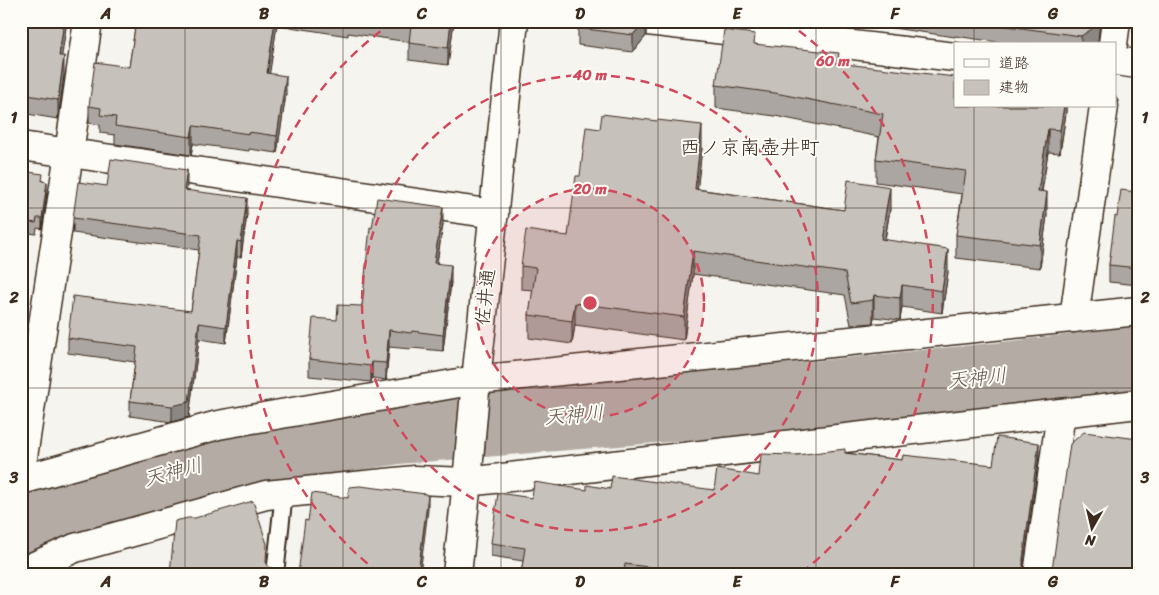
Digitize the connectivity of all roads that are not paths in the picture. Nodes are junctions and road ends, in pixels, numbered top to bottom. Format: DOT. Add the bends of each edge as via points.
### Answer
graph roads {
  1 [pos="88,21"];
  2 [pos="514,21"];
  3 [pos="648,21"];
  4 [pos="1116,21"];
  5 [pos="1113,42"];
  6 [pos="954,57"];
  7 [pos="1116,61"];
  8 [pos="1138,64"];
  9 [pos="1104,108"];
  10 [pos="21,146"];
  11 [pos="69,153"];
  12 [pos="494,214"];
  13 [pos="1138,311"];
  14 [pos="1074,318"];
  15 [pos="475,393"];
  16 [pos="1138,404"];
  17 [pos="1060,413"];
  18 [pos="21,470"];
  19 [pos="468,471"];
  20 [pos="21,480"];
  21 [pos="284,493"];
  22 [pos="21,572"];
  23 [pos="275,574"];
  24 [pos="457,574"];
  25 [pos="1038,574"];
  1 -- 11 [label="street"];
  2 -- 12 [label="street, 佐井通"];
  3 -- 6 [label="street"];
  4 -- 5 [label="street"];
  7 -- 8 [label="street"];
  9 -- 14 [label="street"];
  10 -- 11 [label="street"];
  11 -- 12 [label="street"];
  11 -- 18 [label="street"];
  12 -- 15 [label="street, 佐井通"];
  13 -- 14 [label="street"];
  14 -- 15 [label="street"];
  15 -- 19 [label="street, 佐井通"];
  15 -- 20 [label="street" via="218,425"];
  16 -- 17 [label="street"];
  17 -- 19 [label="street"];
  17 -- 25 [label="street"];
  19 -- 21 [label="street" via="415,480"];
  19 -- 24 [label="street, 佐井通"];
  21 -- 22 [label="street" via="266,495 75,548"];
  21 -- 23 [label="lane"];
}
